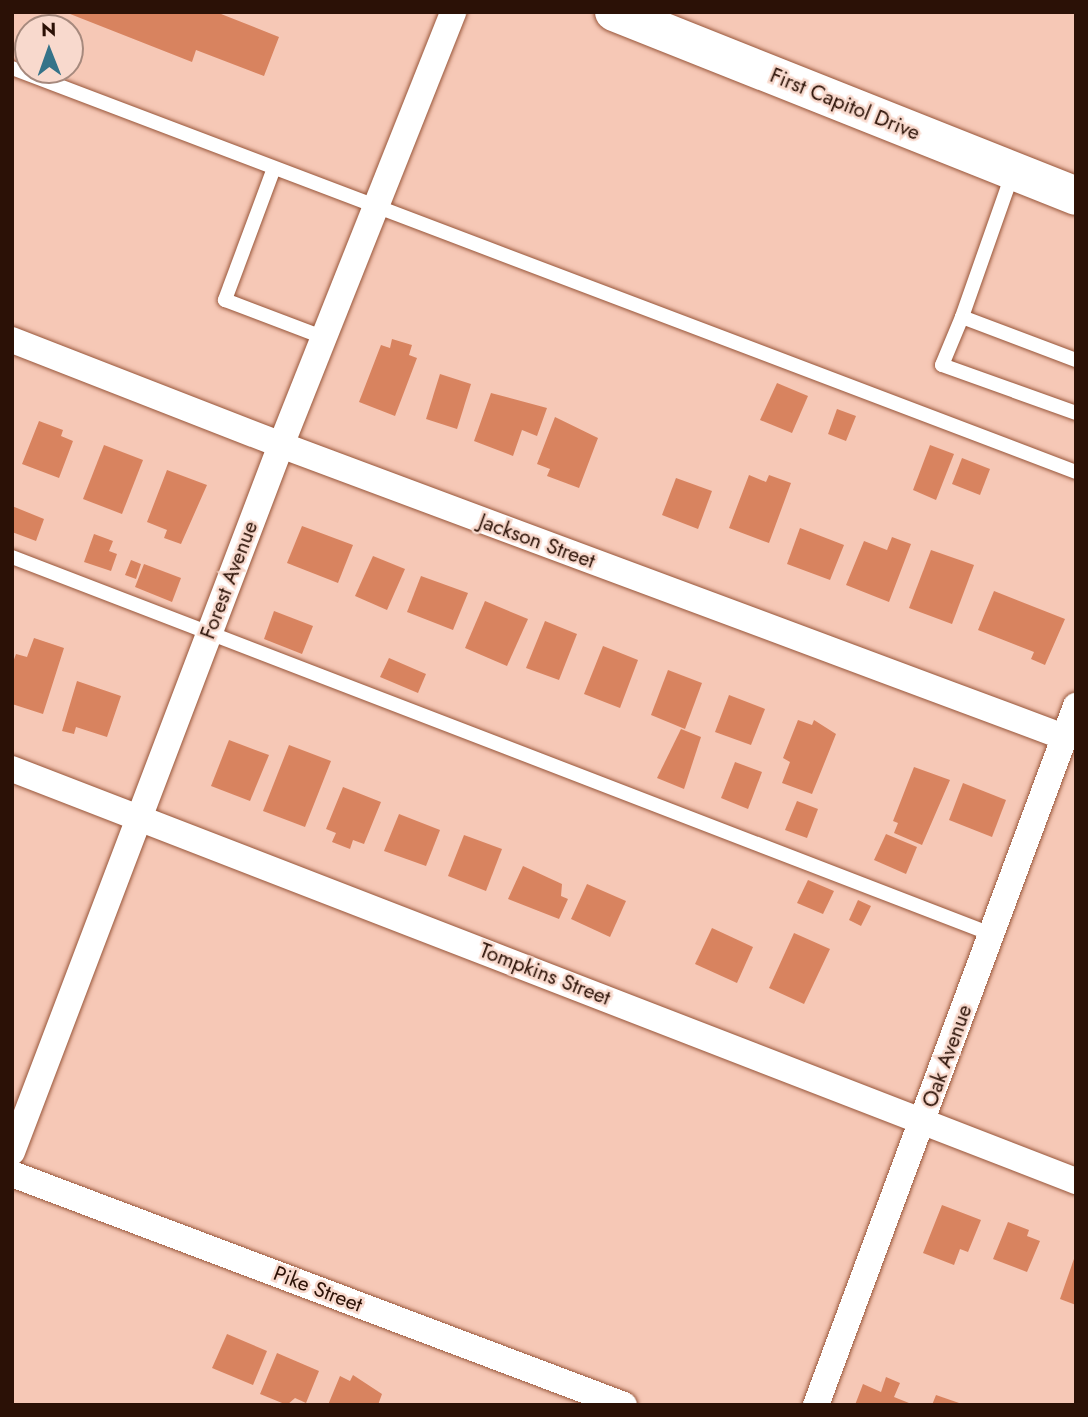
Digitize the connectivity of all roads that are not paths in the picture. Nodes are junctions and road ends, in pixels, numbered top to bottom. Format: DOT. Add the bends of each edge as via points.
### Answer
graph roads {
  1 [pos="453,12"];
  2 [pos="614,12"];
  3 [pos="12,68"];
  4 [pos="274,167"];
  5 [pos="1013,171"];
  6 [pos="1076,196"];
  7 [pos="376,206"];
  8 [pos="962,317"];
  9 [pos="325,338"];
  10 [pos="12,340"];
  11 [pos="1076,359"];
  12 [pos="1076,413"];
  13 [pos="281,445"];
  14 [pos="1076,472"];
  15 [pos="12,557"];
  16 [pos="208,635"];
  17 [pos="1076,706"];
  18 [pos="1064,737"];
  19 [pos="12,769"];
  20 [pos="138,816"];
  21 [pos="991,934"];
  22 [pos="923,1120"];
  23 [pos="12,1152"];
  24 [pos="12,1174"];
  25 [pos="1076,1181"];
  26 [pos="624,1405"];
  27 [pos="816,1405"];
  1 -- 7 [label="street, Forest Avenue"];
  2 -- 5 [label="main road, First Capitol Drive"];
  3 -- 4 [label="lane"];
  4 -- 7 [label="lane"];
  4 -- 9 [label="lane" via="225,300"];
  5 -- 6 [label="main road, First Capitol Drive"];
  5 -- 8 [label="lane"];
  7 -- 9 [label="street, Forest Avenue"];
  7 -- 14 [label="lane"];
  8 -- 11 [label="lane"];
  8 -- 12 [label="lane" via="942,365"];
  9 -- 13 [label="street, Forest Avenue"];
  10 -- 13 [label="street, Jackson Street"];
  13 -- 16 [label="street, Forest Avenue"];
  13 -- 18 [label="street, Jackson Street"];
  15 -- 16 [label="lane"];
  16 -- 20 [label="street, Forest Avenue"];
  16 -- 21 [label="lane"];
  17 -- 18 [label="street, Oak Avenue"];
  18 -- 21 [label="street, Oak Avenue"];
  19 -- 20 [label="street, Tompkins Street"];
  20 -- 22 [label="street, Tompkins Street"];
  20 -- 23 [label="street, Forest Avenue"];
  21 -- 22 [label="street, Oak Avenue"];
  22 -- 25 [label="street, Tompkins Street"];
  22 -- 27 [label="street, Oak Avenue"];
  24 -- 26 [label="street, Pike Street"];
}
